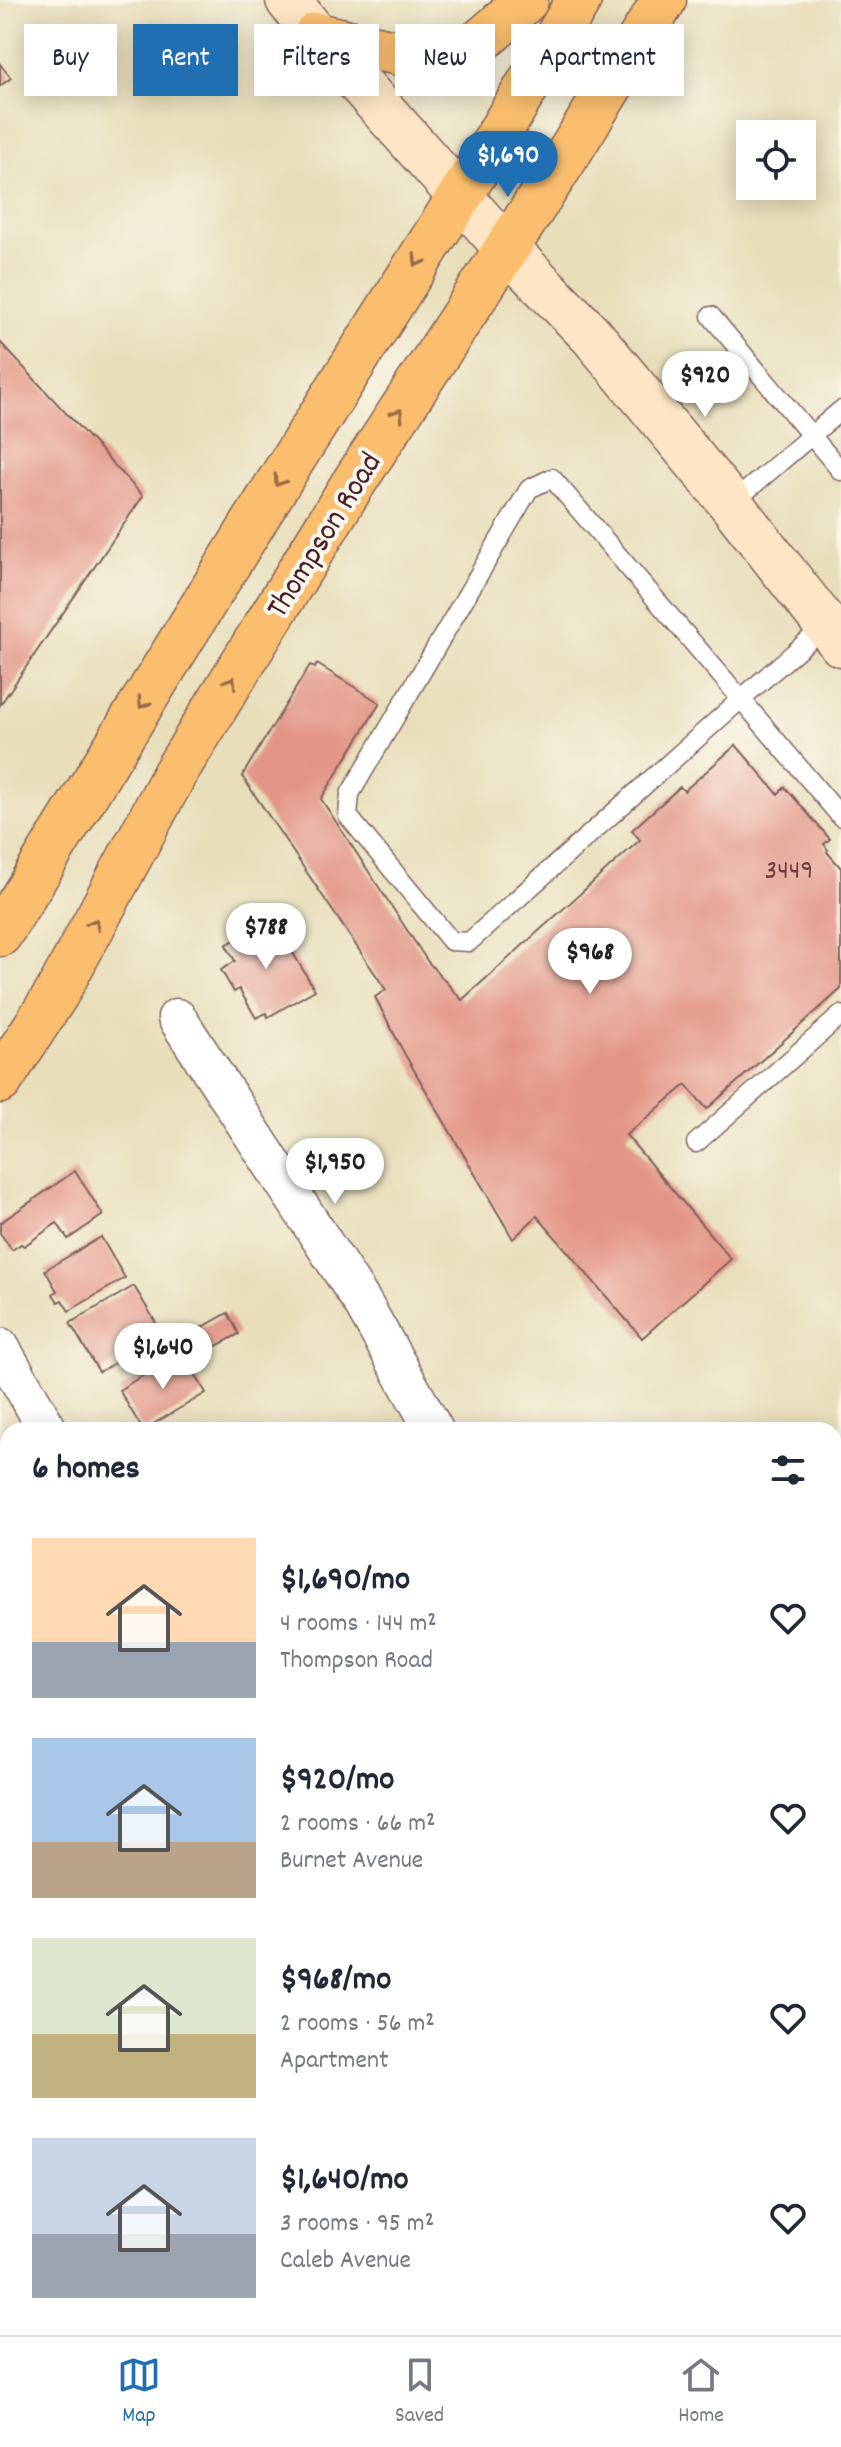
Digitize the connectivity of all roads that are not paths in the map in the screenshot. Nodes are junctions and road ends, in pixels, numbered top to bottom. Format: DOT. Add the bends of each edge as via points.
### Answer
graph roads {
  1 [pos="288,0"];
  2 [pos="526,0"];
  3 [pos="579,0"];
  4 [pos="664,0"];
  5 [pos="307,24"];
  6 [pos="379,49"];
  7 [pos="371,96"];
  8 [pos="459,195"];
  9 [pos="507,249"];
  10 [pos="711,316"];
  11 [pos="841,410"];
  12 [pos="810,436"];
  13 [pos="841,471"];
  14 [pos="731,504"];
  15 [pos="833,634"];
  16 [pos="741,699"];
  17 [pos="841,817"];
  18 [pos="0,934"];
  19 [pos="841,1015"];
  20 [pos="177,1018"];
  21 [pos="0,1081"];
  22 [pos="696,1143"];
  23 [pos="0,1347"];
  24 [pos="43,1422"];
  25 [pos="430,1422"];
  1 -- 5 [label="street"];
  2 -- 6 [label="main road" via="461,54 422,58"];
  3 -- 8 [label="main road, Thompson Road"];
  4 -- 9 [label="main road, Thompson Road"];
  7 -- 8 [label="street"];
  8 -- 9 [label="street"];
  8 -- 18 [label="main road, Thompson Road, one-way"];
  9 -- 14 [label="street" via="592,336"];
  21 -- 9 [label="main road, Thompson Road, one-way" via="57,993 175,773 351,487"];
  10 -- 12 [label="lane"];
  11 -- 12 [label="lane"];
  12 -- 13 [label="lane"];
  12 -- 14 [label="lane"];
  14 -- 15 [label="street"];
  15 -- 16 [label="lane"];
  16 -- 16 [label="lane" via="552,478 529,489 350,794 348,816 451,941 469,942"];
  16 -- 17 [label="lane"];
  19 -- 22 [label="lane"];
  20 -- 25 [label="street" via="362,1302"];
  23 -- 24 [label="street"];
}
